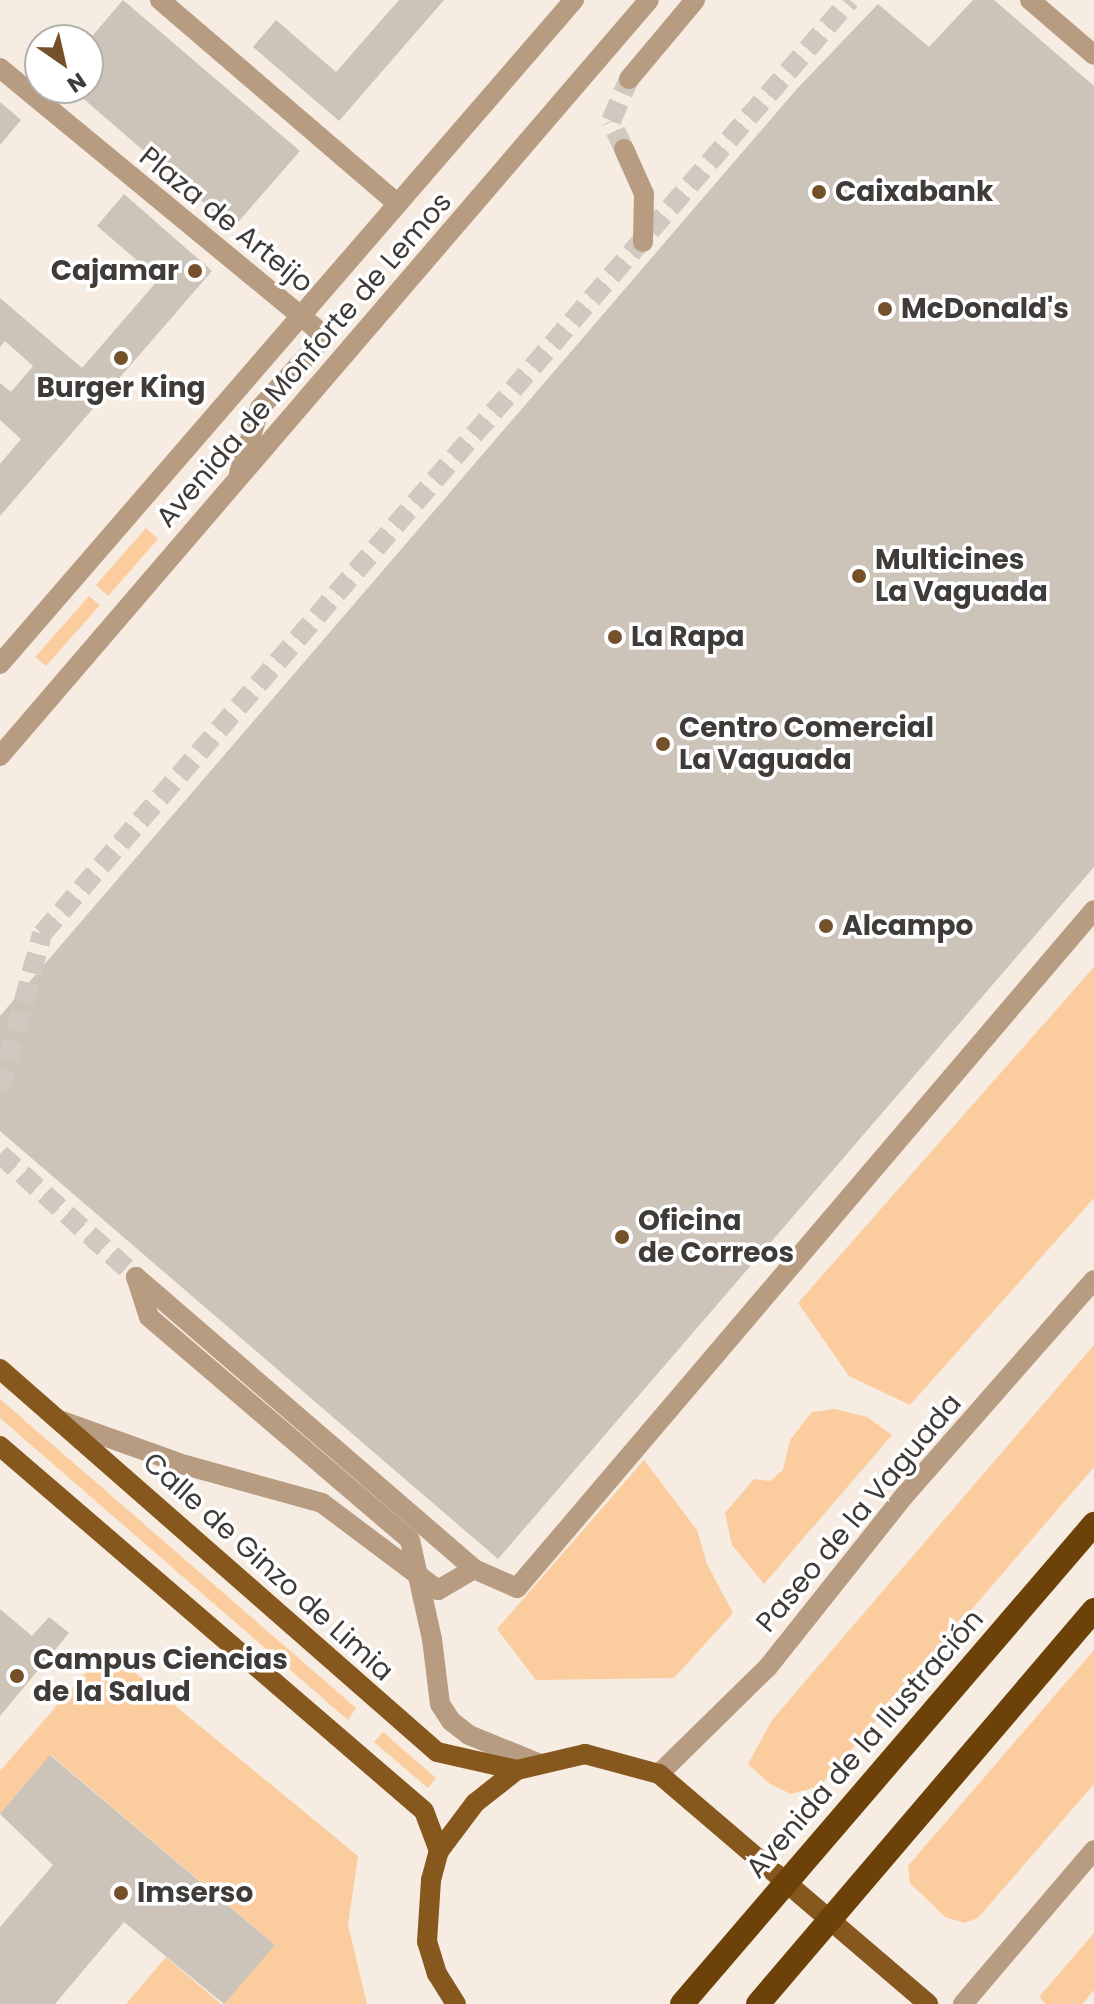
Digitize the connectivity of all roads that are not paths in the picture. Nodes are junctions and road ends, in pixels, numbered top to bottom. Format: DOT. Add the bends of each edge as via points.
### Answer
graph roads {
  1 [pos="160,0"];
  2 [pos="574,0"];
  3 [pos="649,0"];
  4 [pos="695,0"];
  5 [pos="1030,0"];
  6 [pos="1094,55"];
  7 [pos="0,68"];
  8 [pos="629,79"];
  9 [pos="624,149"];
  10 [pos="397,203"];
  11 [pos="643,242"];
  12 [pos="299,316"];
  13 [pos="235,483"];
  14 [pos="1,660"];
  15 [pos="0,756"];
  16 [pos="1094,910"];
  17 [pos="1094,1280"];
  18 [pos="0,1369"];
  19 [pos="59,1420"];
  20 [pos="0,1446"];
  21 [pos="1094,1524"];
  22 [pos="474,1569"];
  23 [pos="1094,1610"];
  24 [pos="540,1764"];
  25 [pos="517,1770"];
  26 [pos="659,1774"];
  27 [pos="1094,1850"];
  28 [pos="439,1851"];
  29 [pos="786,1880"];
  30 [pos="831,1917"];
  31 [pos="456,2004"];
  32 [pos="682,2004"];
  33 [pos="758,2004"];
  34 [pos="928,2004"];
  35 [pos="963,2004"];
  1 -- 10 [label="street"];
  2 -- 10 [label="street, Avenida de Monforte de Lemos"];
  3 -- 13 [label="street, Avenida de Monforte de Lemos"];
  4 -- 8 [label="street"];
  5 -- 6 [label="street"];
  7 -- 12 [label="street, Plaza de Arteijo"];
  9 -- 11 [label="street" via="644,194"];
  10 -- 12 [label="street, Avenida de Monforte de Lemos"];
  12 -- 13 [label="street, Plaza de Arteijo" via="315,328 319,343 260,408"];
  12 -- 14 [label="street, Avenida de Monforte de Lemos"];
  13 -- 15 [label="street, Avenida de Monforte de Lemos"];
  16 -- 22 [label="street" via="517,1588"];
  17 -- 26 [label="street, Paseo de la Vaguada" via="905,1495 768,1667"];
  18 -- 19 [label="main road, Calle de Ginzo de Limia"];
  19 -- 22 [label="street" via="185,1465 322,1503 438,1590"];
  19 -- 25 [label="main road, Calle de Ginzo de Limia" via="437,1752"];
  20 -- 28 [label="main road" via="424,1811"];
  21 -- 29 [label="highway, Avenida de la Ilustración"];
  22 -- 24 [label="street, bridge" via="136,1277 149,1317 410,1540 440,1704 469,1735"];
  23 -- 30 [label="highway"];
  24 -- 25 [label="main road"];
  24 -- 26 [label="main road" via="585,1754"];
  25 -- 28 [label="main road" via="475,1803"];
  26 -- 29 [label="main road"];
  27 -- 35 [label="street"];
  28 -- 31 [label="main road" via="431,1880 427,1942 437,1974"];
  29 -- 30 [label="main road"];
  29 -- 32 [label="highway, Avenida de la Ilustración"];
  30 -- 33 [label="highway"];
  30 -- 34 [label="main road"];
}
